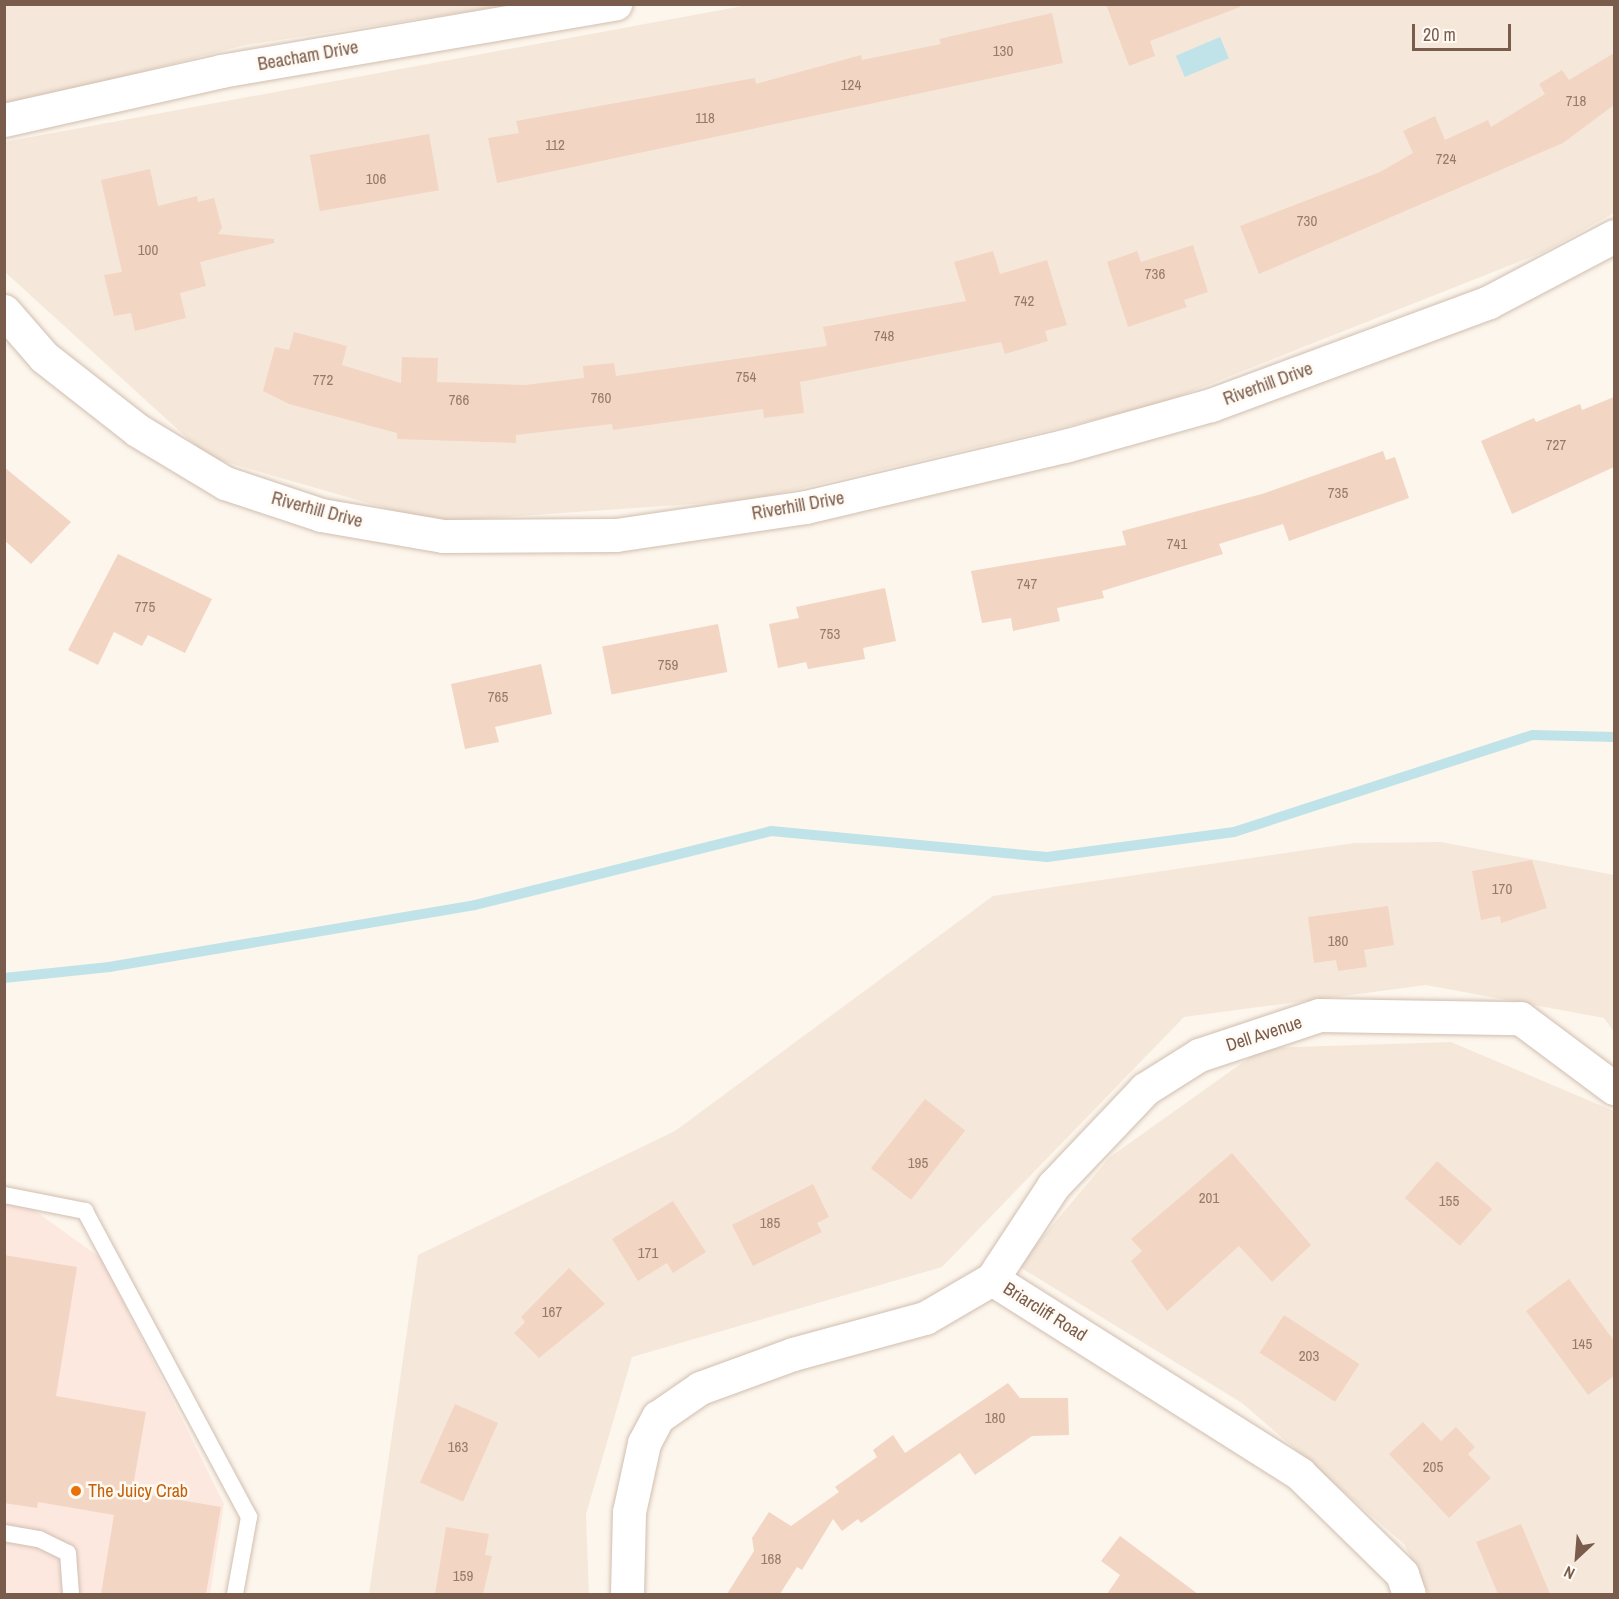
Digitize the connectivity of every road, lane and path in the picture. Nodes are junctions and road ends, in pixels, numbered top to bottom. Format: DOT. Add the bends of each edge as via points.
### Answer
graph roads {
  1 [pos="615,4"];
  2 [pos="4,120"];
  3 [pos="1614,236"];
  4 [pos="4,311"];
  5 [pos="1614,1088"];
  6 [pos="4,1195"];
  7 [pos="992,1279"];
  8 [pos="4,1533"];
  9 [pos="71,1594"];
  10 [pos="235,1594"];
  11 [pos="627,1594"];
  12 [pos="1409,1594"];
  1 -- 2 [label="street, Beacham Drive" via="221,71"];
  3 -- 4 [label="street, Riverhill Drive" via="1489,302 1211,405 1065,446 806,507 616,535 443,537 321,515 225,483 137,430 45,357"];
  5 -- 7 [label="street, Dell Avenue" via="1520,1018 1319,1015 1199,1055 1145,1089 1053,1186"];
  6 -- 10 [label="lane" via="85,1211 249,1517"];
  7 -- 11 [label="street, Briarcliff Road" via="925,1318 794,1354 711,1384 658,1417 644,1443 629,1512"];
  7 -- 12 [label="street, Briarcliff Road" via="1300,1474 1402,1574"];
  8 -- 9 [label="lane" via="39,1539 68,1553"];
}
